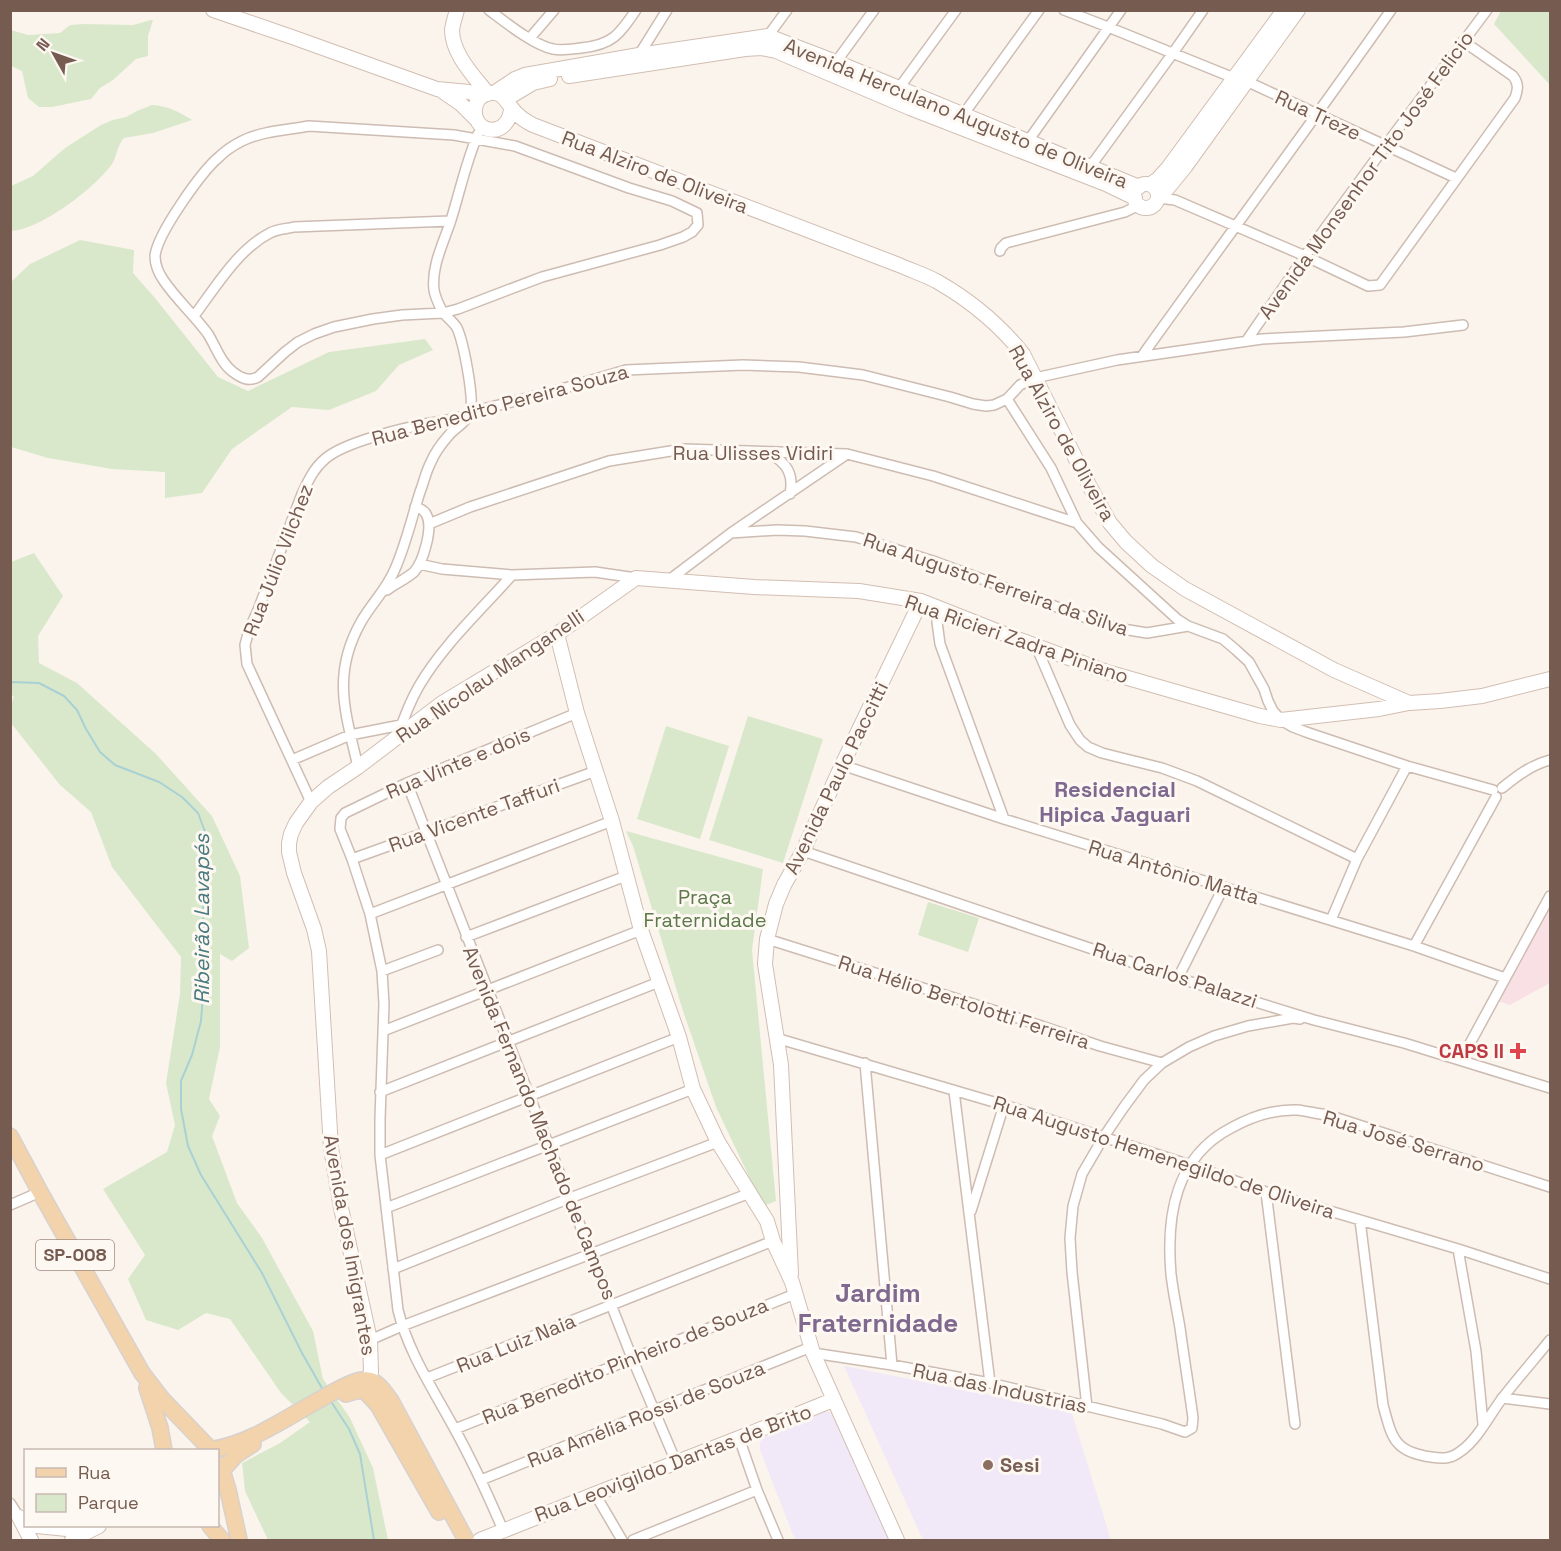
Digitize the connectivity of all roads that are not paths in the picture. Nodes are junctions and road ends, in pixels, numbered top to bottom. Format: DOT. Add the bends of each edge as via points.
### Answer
graph roads {
  1 [pos="213,10"];
  2 [pos="457,10"];
  3 [pos="489,10"];
  4 [pos="554,10"];
  5 [pos="636,10"];
  6 [pos="667,10"];
  7 [pos="787,10"];
  8 [pos="874,10"];
  9 [pos="956,10"];
  10 [pos="1039,10"];
  11 [pos="1064,10"];
  12 [pos="1121,10"];
  13 [pos="1203,10"];
  14 [pos="1284,10"];
  15 [pos="1298,10"];
  16 [pos="1391,10"];
  17 [pos="1487,10"];
  18 [pos="1108,27"];
  19 [pos="530,38"];
  20 [pos="1463,41"];
  21 [pos="764,42"];
  22 [pos="1173,53"];
  23 [pos="639,55"];
  24 [pos="836,62"];
  25 [pos="1240,80"];
  26 [pos="438,88"];
  27 [pos="899,88"];
  28 [pos="496,98"];
  29 [pos="963,115"];
  30 [pos="1317,115"];
  31 [pos="533,125"];
  32 [pos="478,128"];
  33 [pos="500,128"];
  34 [pos="1028,141"];
  35 [pos="1386,145"];
  36 [pos="1090,167"];
  37 [pos="1456,178"];
  38 [pos="1146,194"];
  39 [pos="450,221"];
  40 [pos="1235,226"];
  41 [pos="1000,252"];
  42 [pos="1305,256"];
  43 [pos="443,313"];
  44 [pos="194,316"];
  45 [pos="1463,325"];
  46 [pos="1247,340"];
  47 [pos="1142,356"];
  48 [pos="1035,378"];
  49 [pos="1007,399"];
  50 [pos="470,415"];
  51 [pos="337,451"];
  52 [pos="766,451"];
  53 [pos="847,454"];
  54 [pos="790,494"];
  55 [pos="415,507"];
  56 [pos="1077,523"];
  57 [pos="429,524"];
  58 [pos="731,533"];
  59 [pos="419,564"];
  60 [pos="395,570"];
  61 [pos="512,575"];
  62 [pos="636,578"];
  63 [pos="669,579"];
  64 [pos="396,583"];
  65 [pos="380,596"];
  66 [pos="921,601"];
  67 [pos="939,607"];
  68 [pos="1188,626"];
  69 [pos="557,634"];
  70 [pos="1036,646"];
  71 [pos="1551,679"];
  72 [pos="1409,703"];
  73 [pos="578,713"];
  74 [pos="1281,720"];
  75 [pos="399,732"];
  76 [pos="350,735"];
  77 [pos="292,760"];
  78 [pos="1551,760"];
  79 [pos="842,765"];
  80 [pos="1407,766"];
  81 [pos="358,767"];
  82 [pos="596,771"];
  83 [pos="407,783"];
  84 [pos="1497,792"];
  85 [pos="311,802"];
  86 [pos="1004,819"];
  87 [pos="612,821"];
  88 [pos="426,833"];
  89 [pos="803,851"];
  90 [pos="1357,858"];
  91 [pos="352,859"];
  92 [pos="626,876"];
  93 [pos="447,885"];
  94 [pos="1223,888"];
  95 [pos="1551,896"];
  96 [pos="370,914"];
  97 [pos="1331,920"];
  98 [pos="641,930"];
  99 [pos="466,937"];
  100 [pos="767,939"];
  101 [pos="1414,946"];
  102 [pos="438,950"];
  103 [pos="382,970"];
  104 [pos="1178,978"];
  105 [pos="1505,978"];
  106 [pos="659,982"];
  107 [pos="487,990"];
  108 [pos="322,1001"];
  109 [pos="1314,1020"];
  110 [pos="383,1031"];
  111 [pos="679,1037"];
  112 [pos="777,1038"];
  113 [pos="508,1042"];
  114 [pos="1461,1060"];
  115 [pos="1162,1063"];
  116 [pos="865,1064"];
  117 [pos="1551,1088"];
  118 [pos="693,1089"];
  119 [pos="954,1091"];
  120 [pos="380,1092"];
  121 [pos="529,1095"];
  122 [pos="1004,1105"];
  123 [pos="10,1136"];
  124 [pos="1103,1138"];
  125 [pos="718,1142"];
  126 [pos="549,1145"];
  127 [pos="380,1155"];
  128 [pos="1190,1165"];
  129 [pos="1551,1187"];
  130 [pos="40,1192"];
  131 [pos="1266,1192"];
  132 [pos="750,1193"];
  133 [pos="570,1198"];
  134 [pos="10,1205"];
  135 [pos="386,1208"];
  136 [pos="788,1211"];
  137 [pos="969,1216"];
  138 [pos="1360,1220"];
  139 [pos="767,1221"];
  140 [pos="772,1241"];
  141 [pos="1458,1249"];
  142 [pos="592,1253"];
  143 [pos="393,1269"];
  144 [pos="1551,1280"];
  145 [pos="794,1288"];
  146 [pos="612,1305"];
  147 [pos="402,1326"];
  148 [pos="370,1340"];
  149 [pos="1551,1340"];
  150 [pos="812,1350"];
  151 [pos="632,1358"];
  152 [pos="892,1365"];
  153 [pos="142,1373"];
  154 [pos="427,1378"];
  155 [pos="990,1383"];
  156 [pos="367,1385"];
  157 [pos="1502,1398"];
  158 [pos="833,1400"];
  159 [pos="319,1404"];
  160 [pos="1551,1404"];
  161 [pos="1087,1407"];
  162 [pos="653,1411"];
  163 [pos="1295,1424"];
  164 [pos="1483,1424"];
  165 [pos="455,1429"];
  166 [pos="1185,1432"];
  167 [pos="739,1438"];
  168 [pos="164,1449"];
  169 [pos="209,1449"];
  170 [pos="216,1449"];
  171 [pos="676,1462"];
  172 [pos="219,1469"];
  173 [pos="481,1480"];
  174 [pos="758,1490"];
  175 [pos="595,1494"];
  176 [pos="10,1503"];
  177 [pos="22,1519"];
  178 [pos="47,1527"];
  179 [pos="75,1527"];
  180 [pos="97,1527"];
  181 [pos="211,1527"];
  182 [pos="502,1530"];
  183 [pos="72,1540"];
  184 [pos="222,1540"];
  185 [pos="239,1540"];
  186 [pos="455,1540"];
  187 [pos="466,1540"];
  188 [pos="480,1540"];
  189 [pos="622,1540"];
  190 [pos="633,1540"];
  191 [pos="778,1540"];
  192 [pos="897,1540"];
  1 -- 26 [label="street, Rua Alziro de Oliveira"];
  2 -- 28 [label="street" via="452,30 455,44"];
  3 -- 19 [label="street"];
  4 -- 19 [label="street"];
  5 -- 19 [label="street" via="613,38 597,46 550,49"];
  6 -- 23 [label="street"];
  7 -- 21 [label="street"];
  8 -- 24 [label="street"];
  9 -- 27 [label="street"];
  10 -- 29 [label="street"];
  11 -- 18 [label="street, Rua Treze"];
  12 -- 18 [label="street"];
  13 -- 22 [label="street"];
  14 -- 25 [label="street"];
  15 -- 25 [label="street"];
  16 -- 30 [label="street"];
  17 -- 20 [label="street, Avenida Monsenhor Tito José Felicio"];
  18 -- 22 [label="street, Rua Treze"];
  18 -- 34 [label="street"];
  20 -- 35 [label="street, Avenida Monsenhor Tito José Felicio"];
  20 -- 37 [label="street" via="1513,76 1518,90"];
  21 -- 23 [label="street, Avenida Herculano Augusto de Oliveira"];
  21 -- 24 [label="street, Avenida Herculano Augusto de Oliveira"];
  21 -- 28 [label="street, Avenida Herculano Augusto de Oliveira" via="745,50 540,80"];
  21 -- 38 [label="street, Avenida Herculano Augusto de Oliveira" via="776,51 919,111 1106,184"];
  22 -- 25 [label="street, Rua Treze"];
  22 -- 36 [label="street"];
  23 -- 28 [label="street, Avenida Herculano Augusto de Oliveira" via="525,75 515,79"];
  24 -- 27 [label="street, Avenida Herculano Augusto de Oliveira"];
  25 -- 30 [label="street, Rua Treze"];
  25 -- 38 [label="street"];
  26 -- 28 [label="street, Rua Alziro de Oliveira"];
  26 -- 32 [label="street, Rua Alziro de Oliveira" via="460,104"];
  27 -- 29 [label="street, Avenida Herculano Augusto de Oliveira"];
  28 -- 31 [label="street, Rua Alziro de Oliveira"];
  28 -- 32 [label="street" via="478,100 474,114"];
  28 -- 33 [label="street" via="509,119"];
  29 -- 34 [label="street, Avenida Herculano Augusto de Oliveira"];
  30 -- 35 [label="street, Rua Treze"];
  30 -- 40 [label="street"];
  31 -- 33 [label="street, Rua Alziro de Oliveira"];
  31 -- 48 [label="street, Rua Alziro de Oliveira" via="936,281 990,318 1023,354"];
  32 -- 33 [label="street, Rua Alziro de Oliveira"];
  32 -- 39 [label="street"];
  32 -- 43 [label="street" via="514,146 672,201 697,213 698,225 693,232 660,245 542,277"];
  32 -- 44 [label="street" via="454,135 309,126 241,141 199,178 159,240 155,256 158,271"];
  34 -- 36 [label="street, Avenida Herculano Augusto de Oliveira"];
  35 -- 37 [label="street, Rua Treze"];
  35 -- 42 [label="street, Avenida Monsenhor Tito José Felicio"];
  36 -- 38 [label="street, Avenida Herculano Augusto de Oliveira"];
  37 -- 42 [label="street" via="1380,285 1368,286"];
  38 -- 40 [label="street" via="1175,200"];
  38 -- 41 [label="street" via="1125,212 1006,243"];
  39 -- 43 [label="street" via="434,275 434,290"];
  39 -- 44 [label="street" via="273,231 238,258"];
  40 -- 42 [label="street"];
  40 -- 47 [label="street"];
  42 -- 46 [label="street, Avenida Monsenhor Tito José Felicio"];
  43 -- 44 [label="street" via="373,319 314,334 298,342 253,380 231,371"];
  43 -- 50 [label="street" via="450,318 460,339 470,385"];
  45 -- 46 [label="street, Rua Benedito Pereira Souza"];
  46 -- 47 [label="street, Rua Benedito Pereira Souza"];
  47 -- 48 [label="street, Rua Benedito Pereira Souza"];
  48 -- 49 [label="street, Rua Benedito Pereira Souza" via="1020,385"];
  48 -- 72 [label="street, Rua Alziro de Oliveira" via="1110,523 1152,566 1185,589 1334,670"];
  49 -- 50 [label="street, Rua Benedito Pereira Souza" via="994,405 979,405 863,375 743,365 626,370"];
  49 -- 56 [label="street" via="1051,468"];
  50 -- 51 [label="street, Rua Benedito Pereira Souza" via="397,431"];
  50 -- 55 [label="street" via="449,435 431,462"];
  51 -- 77 [label="street, Rua Júlio Vilchez" via="325,458 310,477 245,645 247,664"];
  52 -- 53 [label="street, Rua Ulisses Vidiri"];
  52 -- 54 [label="street" via="790,474"];
  52 -- 57 [label="street, Rua Ulisses Vidiri" via="683,449 609,461"];
  53 -- 54 [label="street"];
  53 -- 56 [label="street, Rua Ulisses Vidiri" via="933,476"];
  54 -- 58 [label="street"];
  55 -- 57 [label="street" via="425,512"];
  55 -- 60 [label="street"];
  56 -- 68 [label="street" via="1110,559"];
  57 -- 59 [label="street"];
  58 -- 63 [label="street"];
  58 -- 68 [label="street, Rua Augusto Ferreira da Silva" via="777,530 856,537 936,562 1100,623 1147,633"];
  59 -- 61 [label="street, Rua Ricieri Zadra Piniano"];
  59 -- 64 [label="street"];
  60 -- 64 [label="street"];
  60 -- 65 [label="street"];
  61 -- 62 [label="street, Rua Ricieri Zadra Piniano" via="596,572"];
  61 -- 75 [label="street" via="434,664 408,706"];
  62 -- 63 [label="street, Rua Ricieri Zadra Piniano"];
  62 -- 69 [label="street, Rua Nicolau Manganelli"];
  63 -- 66 [label="street, Rua Ricieri Zadra Piniano" via="859,591"];
  64 -- 65 [label="street"];
  65 -- 76 [label="street" via="361,623 346,661 343,699"];
  66 -- 67 [label="street, Rua Ricieri Zadra Piniano"];
  66 -- 79 [label="street, Avenida Paulo Paccitti"];
  67 -- 70 [label="street, Rua Ricieri Zadra Piniano"];
  67 -- 86 [label="street" via="940,644"];
  68 -- 74 [label="street" via="1223,639 1249,662"];
  69 -- 73 [label="street"];
  69 -- 75 [label="street, Rua Nicolau Manganelli"];
  70 -- 74 [label="street, Rua Ricieri Zadra Piniano" via="1107,672"];
  70 -- 90 [label="street" via="1071,725 1088,747 1197,781"];
  71 -- 72 [label="street, Rua Alziro de Oliveira" via="1482,696"];
  72 -- 74 [label="street, Rua Ricieri Zadra Piniano"];
  73 -- 82 [label="street"];
  73 -- 83 [label="street, Rua Vinte e dois"];
  74 -- 80 [label="street"];
  75 -- 76 [label="street"];
  75 -- 81 [label="street, Rua Nicolau Manganelli"];
  76 -- 77 [label="street"];
  76 -- 81 [label="street"];
  77 -- 85 [label="street"];
  78 -- 84 [label="street" via="1518,774"];
  79 -- 86 [label="street, Rua Antônio Matta"];
  79 -- 89 [label="street, Avenida Paulo Paccitti"];
  80 -- 84 [label="street"];
  80 -- 90 [label="street"];
  81 -- 85 [label="street, Rua Nicolau Manganelli"];
  82 -- 87 [label="street"];
  82 -- 88 [label="street, Rua Vicente Taffuri"];
  83 -- 88 [label="street, Avenida Fernando Machado de Campos"];
  83 -- 91 [label="street, Rua Vinte e dois" via="341,818 339,824"];
  84 -- 101 [label="street"];
  85 -- 108 [label="street, Rua Nicolau Manganelli" via="291,834 289,852 319,951"];
  86 -- 94 [label="street, Rua Antônio Matta"];
  87 -- 92 [label="street"];
  87 -- 93 [label="street"];
  88 -- 91 [label="street, Rua Vicente Taffuri"];
  88 -- 93 [label="street, Avenida Fernando Machado de Campos"];
  89 -- 100 [label="street, Avenida Paulo Paccitti" via="776,904"];
  89 -- 104 [label="street, Rua Carlos Palazzi"];
  90 -- 97 [label="street"];
  91 -- 96 [label="street"];
  92 -- 98 [label="street"];
  92 -- 99 [label="street"];
  93 -- 96 [label="street"];
  93 -- 99 [label="street, Avenida Fernando Machado de Campos"];
  94 -- 97 [label="street, Rua Antônio Matta"];
  94 -- 104 [label="street"];
  95 -- 105 [label="street"];
  96 -- 103 [label="street"];
  97 -- 101 [label="street, Rua Antônio Matta"];
  98 -- 106 [label="street"];
  98 -- 107 [label="street"];
  99 -- 107 [label="street, Avenida Fernando Machado de Campos"];
  100 -- 112 [label="street, Avenida Paulo Paccitti" via="765,964"];
  100 -- 115 [label="street, Rua Hélio Bertolotti Ferreira"];
  101 -- 105 [label="street, Rua Antônio Matta"];
  102 -- 103 [label="street"];
  103 -- 110 [label="street"];
  104 -- 109 [label="street, Rua Carlos Palazzi"];
  105 -- 114 [label="street"];
  106 -- 111 [label="street"];
  106 -- 113 [label="street"];
  107 -- 110 [label="street"];
  107 -- 113 [label="street, Avenida Fernando Machado de Campos"];
  108 -- 148 [label="street, Avenida dos Imigrantes" via="331,1148"];
  109 -- 114 [label="street, Rua Carlos Palazzi"];
  109 -- 115 [label="street" via="1293,1018 1248,1026 1214,1036"];
  110 -- 120 [label="street"];
  111 -- 118 [label="street"];
  111 -- 121 [label="street"];
  112 -- 116 [label="street, Rua Augusto Hemenegildo de Oliveira"];
  112 -- 136 [label="street, Avenida Paulo Paccitti"];
  113 -- 120 [label="street"];
  113 -- 121 [label="street, Avenida Fernando Machado de Campos"];
  114 -- 117 [label="street, Rua Carlos Palazzi"];
  115 -- 124 [label="street" via="1144,1080"];
  116 -- 119 [label="street, Rua Augusto Hemenegildo de Oliveira"];
  116 -- 152 [label="street"];
  118 -- 125 [label="street"];
  118 -- 126 [label="street"];
  119 -- 122 [label="street, Rua Augusto Hemenegildo de Oliveira"];
  119 -- 137 [label="street"];
  120 -- 127 [label="street"];
  121 -- 126 [label="street, Avenida Fernando Machado de Campos"];
  121 -- 127 [label="street"];
  122 -- 124 [label="street, Rua Augusto Hemenegildo de Oliveira"];
  122 -- 137 [label="street"];
  123 -- 130 [label="main road, SP-008"];
  124 -- 128 [label="street, Rua Augusto Hemenegildo de Oliveira"];
  124 -- 161 [label="street" via="1082,1174 1070,1238"];
  125 -- 132 [label="street"];
  125 -- 133 [label="street"];
  126 -- 133 [label="street, Avenida Fernando Machado de Campos"];
  126 -- 135 [label="street"];
  127 -- 135 [label="street"];
  128 -- 129 [label="street, Rua José Serrano" via="1219,1134 1248,1119 1295,1110 1328,1115"];
  128 -- 131 [label="street, Rua Augusto Hemenegildo de Oliveira"];
  128 -- 166 [label="street, Rua José Serrano" via="1176,1194 1170,1234 1171,1274 1193,1418 1192,1428"];
  130 -- 134 [label="street"];
  130 -- 153 [label="main road, SP-008"];
  131 -- 138 [label="street, Rua Augusto Hemenegildo de Oliveira"];
  131 -- 163 [label="street"];
  132 -- 139 [label="street"];
  132 -- 142 [label="street"];
  133 -- 142 [label="street, Avenida Fernando Machado de Campos"];
  133 -- 143 [label="street"];
  135 -- 143 [label="street"];
  136 -- 139 [label="street"];
  136 -- 145 [label="street, Avenida Paulo Paccitti"];
  137 -- 155 [label="street"];
  138 -- 141 [label="street, Rua Augusto Hemenegildo de Oliveira"];
  138 -- 164 [label="street" via="1383,1405 1394,1438 1412,1454 1444,1459 1462,1451"];
  139 -- 140 [label="street"];
  140 -- 145 [label="street"];
  140 -- 146 [label="street, Rua Luiz Naia"];
  141 -- 144 [label="street, Rua Augusto Hemenegildo de Oliveira"];
  141 -- 164 [label="street" via="1476,1351"];
  142 -- 146 [label="street, Avenida Fernando Machado de Campos"];
  142 -- 147 [label="street"];
  143 -- 147 [label="street"];
  145 -- 150 [label="street"];
  145 -- 151 [label="street, Rua Benedito Pinheiro de Souza"];
  146 -- 151 [label="street, Avenida Fernando Machado de Campos"];
  146 -- 154 [label="street, Rua Luiz Naia"];
  147 -- 148 [label="street"];
  147 -- 154 [label="street"];
  148 -- 156 [label="street, Avenida dos Imigrantes" via="371,1372"];
  149 -- 157 [label="street"];
  150 -- 152 [label="street, Rua das Industrias"];
  150 -- 158 [label="street"];
  150 -- 162 [label="street, Rua Amélia Rossi de Souza"];
  151 -- 162 [label="street, Avenida Fernando Machado de Campos"];
  151 -- 165 [label="street, Rua Benedito Pinheiro de Souza"];
  152 -- 155 [label="street, Rua das Industrias"];
  153 -- 168 [label="main road, SP-008"];
  153 -- 169 [label="main road, SP-008"];
  154 -- 165 [label="street"];
  155 -- 161 [label="street, Rua das Industrias"];
  156 -- 159 [label="main road" via="364,1380 354,1383"];
  156 -- 186 [label="main road"];
  156 -- 187 [label="main road, Avenida dos Imigrantes" via="378,1385 391,1401"];
  157 -- 160 [label="street"];
  157 -- 164 [label="street"];
  158 -- 167 [label="street, Rua Leovigildo Dantas de Brito"];
  158 -- 192 [label="street"];
  159 -- 170 [label="main road"];
  159 -- 172 [label="main road"];
  161 -- 166 [label="street, Rua das Industrias"];
  162 -- 171 [label="street, Avenida Fernando Machado de Campos"];
  162 -- 173 [label="street, Rua Amélia Rossi de Souza"];
  165 -- 173 [label="street"];
  167 -- 171 [label="street, Rua Leovigildo Dantas de Brito"];
  167 -- 174 [label="street"];
  171 -- 175 [label="street, Rua Leovigildo Dantas de Brito"];
  172 -- 185 [label="main road"];
  173 -- 182 [label="street"];
  174 -- 190 [label="street"];
  174 -- 191 [label="street"];
  175 -- 182 [label="street, Rua Leovigildo Dantas de Brito"];
  175 -- 189 [label="street"];
  176 -- 177 [label="street"];
  178 -- 179 [label="street"];
  180 -- 183 [label="street"];
  181 -- 184 [label="main road"];
  182 -- 188 [label="street, Rua Leovigildo Dantas de Brito"];
}
